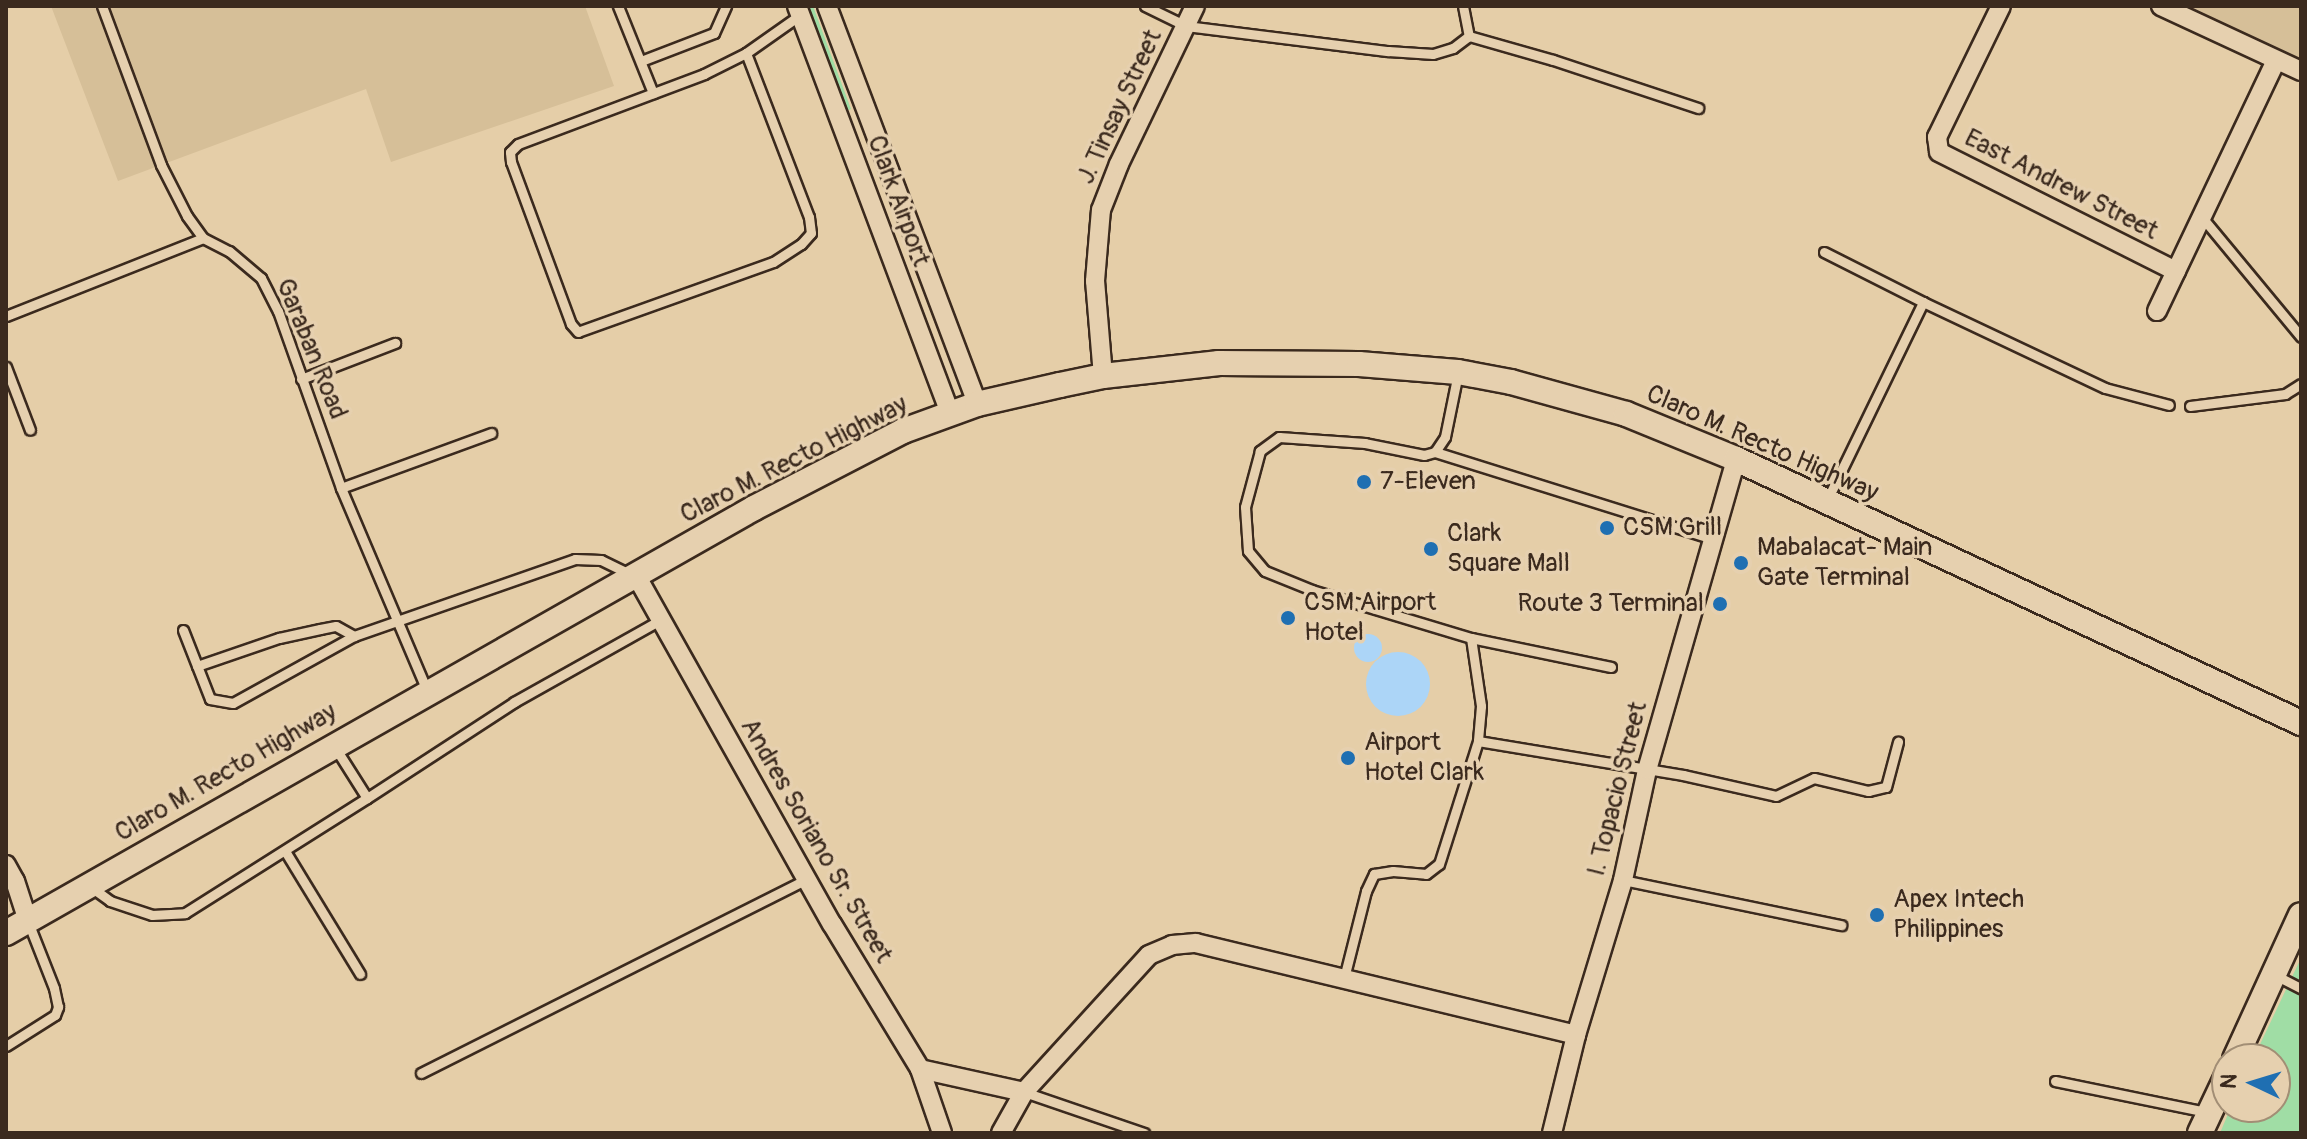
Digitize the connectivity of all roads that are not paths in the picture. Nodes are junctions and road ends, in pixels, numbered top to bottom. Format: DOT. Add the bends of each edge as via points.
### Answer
graph roads {
  1 [pos="102,6"];
  2 [pos="618,6"];
  3 [pos="726,6"];
  4 [pos="827,6"];
  5 [pos="1145,6"];
  6 [pos="1195,6"];
  7 [pos="1463,6"];
  8 [pos="2001,6"];
  9 [pos="2161,6"];
  10 [pos="798,10"];
  11 [pos="1186,26"];
  12 [pos="1469,36"];
  13 [pos="746,53"];
  14 [pos="2276,60"];
  15 [pos="641,61"];
  16 [pos="2301,71"];
  17 [pos="653,93"];
  18 [pos="1698,108"];
  19 [pos="2201,216"];
  20 [pos="203,238"];
  21 [pos="1824,252"];
  22 [pos="2176,271"];
  23 [pos="1923,302"];
  24 [pos="2157,311"];
  25 [pos="6,316"];
  26 [pos="2301,337"];
  27 [pos="395,343"];
  28 [pos="6,367"];
  29 [pos="1103,376"];
  30 [pos="301,379"];
  31 [pos="1456,383"];
  32 [pos="2301,384"];
  33 [pos="977,404"];
  34 [pos="2169,405"];
  35 [pos="2190,406"];
  36 [pos="950,414"];
  37 [pos="30,430"];
  38 [pos="491,433"];
  39 [pos="1435,452"];
  40 [pos="1736,459"];
  41 [pos="341,488"];
  42 [pos="1826,502"];
  43 [pos="1712,539"];
  44 [pos="637,577"];
  45 [pos="660,620"];
  46 [pos="396,621"];
  47 [pos="183,630"];
  48 [pos="354,636"];
  49 [pos="1471,638"];
  50 [pos="197,666"];
  51 [pos="1611,667"];
  52 [pos="427,691"];
  53 [pos="2301,723"];
  54 [pos="1478,741"];
  55 [pos="1898,742"];
  56 [pos="333,744"];
  57 [pos="1647,770"];
  58 [pos="367,798"];
  59 [pos="285,851"];
  60 [pos="6,865"];
  61 [pos="808,878"];
  62 [pos="1623,880"];
  63 [pos="86,884"];
  64 [pos="2301,915"];
  65 [pos="27,919"];
  66 [pos="1841,925"];
  67 [pos="6,933"];
  68 [pos="360,974"];
  69 [pos="2274,975"];
  70 [pos="1344,978"];
  71 [pos="2301,988"];
  72 [pos="1576,1035"];
  73 [pos="2242,1043"];
  74 [pos="6,1046"];
  75 [pos="920,1069"];
  76 [pos="421,1073"];
  77 [pos="2055,1081"];
  78 [pos="1024,1092"];
  79 [pos="2205,1123"];
  80 [pos="942,1133"];
  81 [pos="1001,1133"];
  82 [pos="1144,1133"];
  83 [pos="1552,1133"];
  1 -- 20 [label="lane, Garaban Road" via="161,165"];
  2 -- 15 [label="lane"];
  3 -- 15 [label="lane" via="714,33"];
  4 -- 33 [label="street, Clark Airport"];
  5 -- 11 [label="lane"];
  6 -- 11 [label="street, J. Tinsay Street"];
  7 -- 12 [label="lane"];
  8 -- 22 [label="street, East Andrew Street" via="1937,137 1939,152"];
  9 -- 14 [label="street"];
  10 -- 13 [label="lane"];
  10 -- 36 [label="street, Clark Airport"];
  11 -- 12 [label="lane" via="1433,54"];
  11 -- 29 [label="street, J. Tinsay Street" via="1101,210 1095,281"];
  12 -- 18 [label="lane"];
  13 -- 17 [label="lane"];
  13 -- 17 [label="lane" via="811,233 773,262 578,332 510,152 518,144"];
  14 -- 16 [label="street"];
  14 -- 19 [label="street, East Andrew Street"];
  15 -- 17 [label="lane"];
  19 -- 22 [label="street, East Andrew Street"];
  19 -- 26 [label="lane"];
  20 -- 25 [label="lane"];
  20 -- 30 [label="lane, Garaban Road" via="229,251 261,278"];
  21 -- 23 [label="lane"];
  22 -- 24 [label="street, East Andrew Street"];
  23 -- 34 [label="lane" via="2105,388"];
  23 -- 42 [label="lane"];
  27 -- 30 [label="lane"];
  28 -- 37 [label="lane"];
  29 -- 31 [label="main road, Claro M. Recto Highway" via="1219,363 1359,364"];
  29 -- 33 [label="main road, Claro M. Recto Highway"];
  30 -- 41 [label="lane, Garaban Road"];
  31 -- 39 [label="lane" via="1445,437"];
  31 -- 40 [label="main road, Claro M. Recto Highway" via="1511,382 1626,414"];
  32 -- 35 [label="lane" via="2285,394"];
  33 -- 36 [label="main road, Claro M. Recto Highway"];
  36 -- 44 [label="main road, Claro M. Recto Highway" via="804,480"];
  38 -- 41 [label="lane"];
  39 -- 43 [label="lane"];
  39 -- 49 [label="lane" via="1424,455 1365,443 1279,437 1260,451 1245,507 1248,551 1265,571 1312,590"];
  40 -- 42 [label="main road, Claro M. Recto Highway"];
  40 -- 43 [label="street, I. Topacio Street"];
  41 -- 46 [label="lane, Garaban Road"];
  42 -- 53 [label="main road, Claro M. Recto Highway"];
  43 -- 57 [label="street, I. Topacio Street"];
  44 -- 45 [label="street, Andres Soriano Sr. Street"];
  44 -- 46 [label="lane" via="601,560 575,559"];
  44 -- 52 [label="main road, Claro M. Recto Highway"];
  45 -- 58 [label="lane" via="514,702"];
  45 -- 61 [label="street, Andres Soriano Sr. Street"];
  46 -- 48 [label="lane"];
  46 -- 52 [label="lane, Garaban Road"];
  47 -- 50 [label="lane"];
  48 -- 50 [label="lane" via="336,626 320,629"];
  48 -- 50 [label="lane" via="233,703 210,699"];
  49 -- 51 [label="lane"];
  49 -- 54 [label="lane" via="1481,706"];
  52 -- 56 [label="main road, Claro M. Recto Highway"];
  54 -- 57 [label="lane"];
  54 -- 70 [label="lane" via="1439,864 1426,874 1374,874"];
  55 -- 57 [label="lane" via="1886,787 1868,791 1814,778 1776,796"];
  56 -- 58 [label="lane"];
  56 -- 63 [label="main road, Claro M. Recto Highway"];
  57 -- 62 [label="street, I. Topacio Street"];
  58 -- 59 [label="lane"];
  59 -- 63 [label="lane" via="185,913 152,915 110,901"];
  59 -- 68 [label="lane"];
  60 -- 65 [label="street"];
  61 -- 75 [label="street, Andres Soriano Sr. Street"];
  61 -- 76 [label="lane"];
  62 -- 66 [label="lane"];
  62 -- 72 [label="street, I. Topacio Street"];
  63 -- 65 [label="main road, Claro M. Recto Highway"];
  64 -- 69 [label="main road"];
  65 -- 67 [label="main road, Claro M. Recto Highway"];
  65 -- 74 [label="lane" via="58,1007 55,1015"];
  69 -- 71 [label="lane"];
  69 -- 73 [label="main road"];
  70 -- 72 [label="street"];
  70 -- 78 [label="street" via="1196,943 1172,945 1149,955"];
  72 -- 83 [label="street, I. Topacio Street"];
  75 -- 78 [label="street"];
  75 -- 80 [label="street, Andres Soriano Sr. Street"];
  77 -- 79 [label="lane"];
  78 -- 81 [label="street"];
  78 -- 82 [label="lane"];
}
